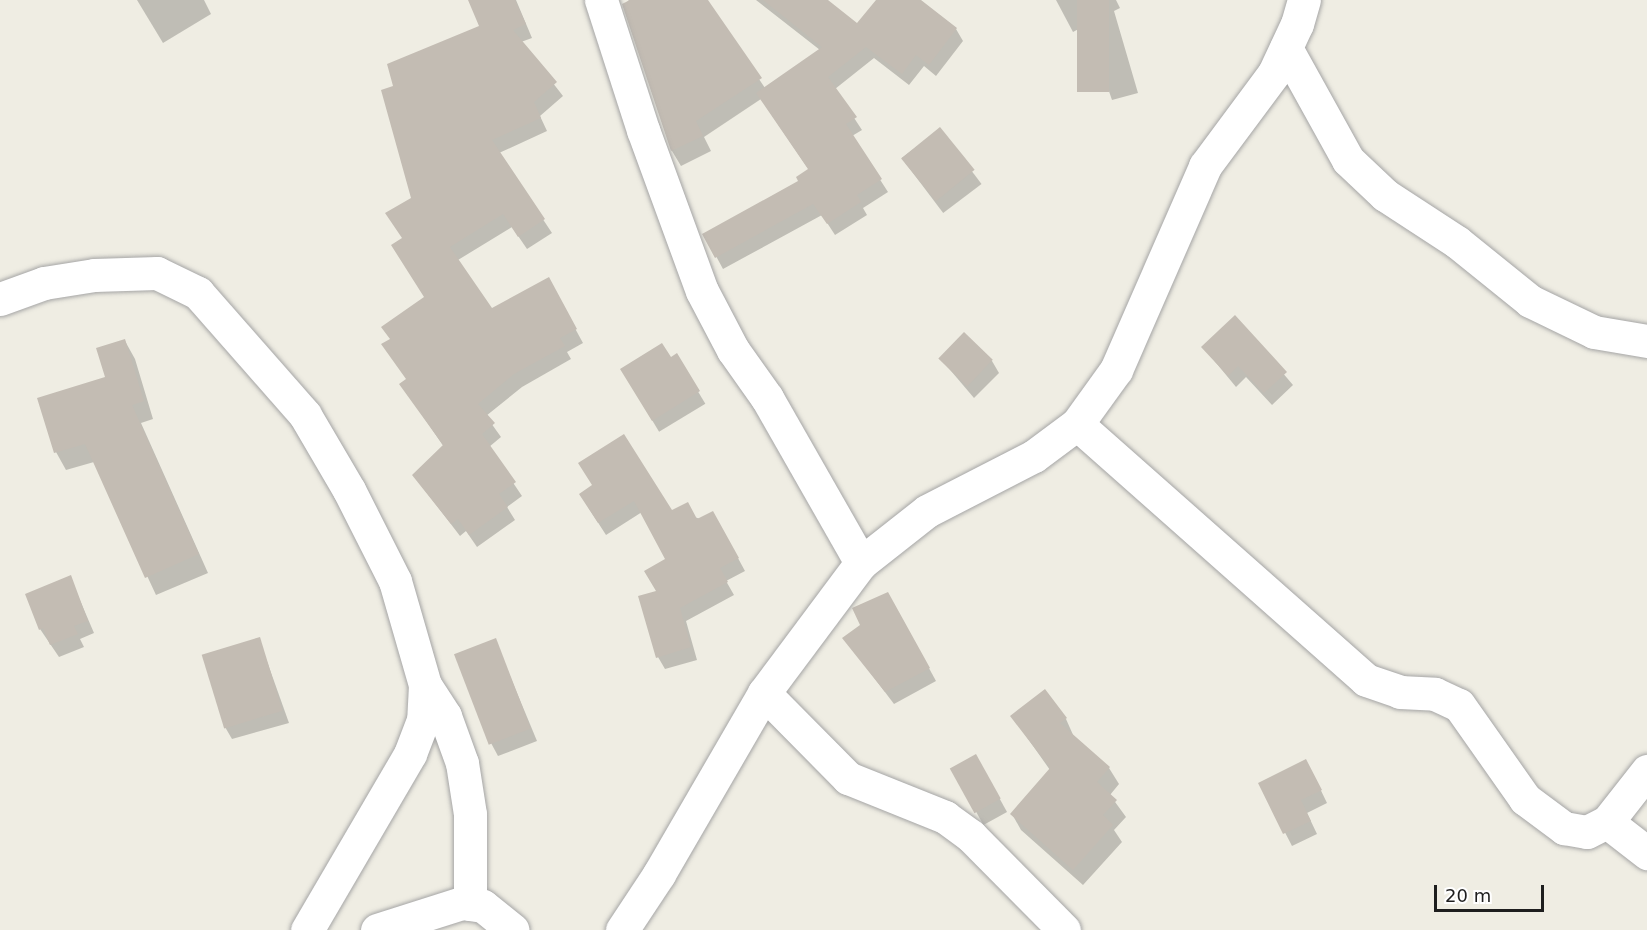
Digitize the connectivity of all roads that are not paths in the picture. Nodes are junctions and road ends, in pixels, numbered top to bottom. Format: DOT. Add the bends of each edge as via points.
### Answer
graph roads {
  1 [pos="601,0"];
  2 [pos="1304,0"];
  3 [pos="1286,48"];
  4 [pos="0,299"];
  5 [pos="1647,341"];
  6 [pos="1077,424"];
  7 [pos="861,563"];
  8 [pos="425,685"];
  9 [pos="764,693"];
  10 [pos="1647,771"];
  11 [pos="1607,822"];
  12 [pos="1647,853"];
  13 [pos="470,903"];
  14 [pos="308,930"];
  15 [pos="377,930"];
  16 [pos="513,930"];
  17 [pos="622,930"];
  18 [pos="1064,930"];
  1 -- 7 [label="street" via="702,291 733,350 767,398"];
  2 -- 3 [label="street"];
  3 -- 5 [label="street" via="1348,160 1385,195 1456,242 1530,301 1594,332"];
  3 -- 6 [label="street" via="1274,73 1205,166 1116,370"];
  4 -- 8 [label="street" via="44,283 94,275 157,273 198,293 305,415 349,490 395,581"];
  6 -- 7 [label="street" via="1034,456 927,511"];
  6 -- 11 [label="street" via="1366,680 1400,692 1435,693 1459,705 1525,799 1564,828 1587,832"];
  7 -- 9 [label="street"];
  8 -- 13 [label="street" via="445,716 462,763 470,814"];
  8 -- 14 [label="street" via="423,720 410,753"];
  9 -- 17 [label="street"];
  9 -- 18 [label="street" via="848,778 945,817 971,836"];
  10 -- 11 [label="street"];
  11 -- 12 [label="street"];
  13 -- 15 [label="street" via="441,908"];
  13 -- 16 [label="street" via="483,906"];
}
